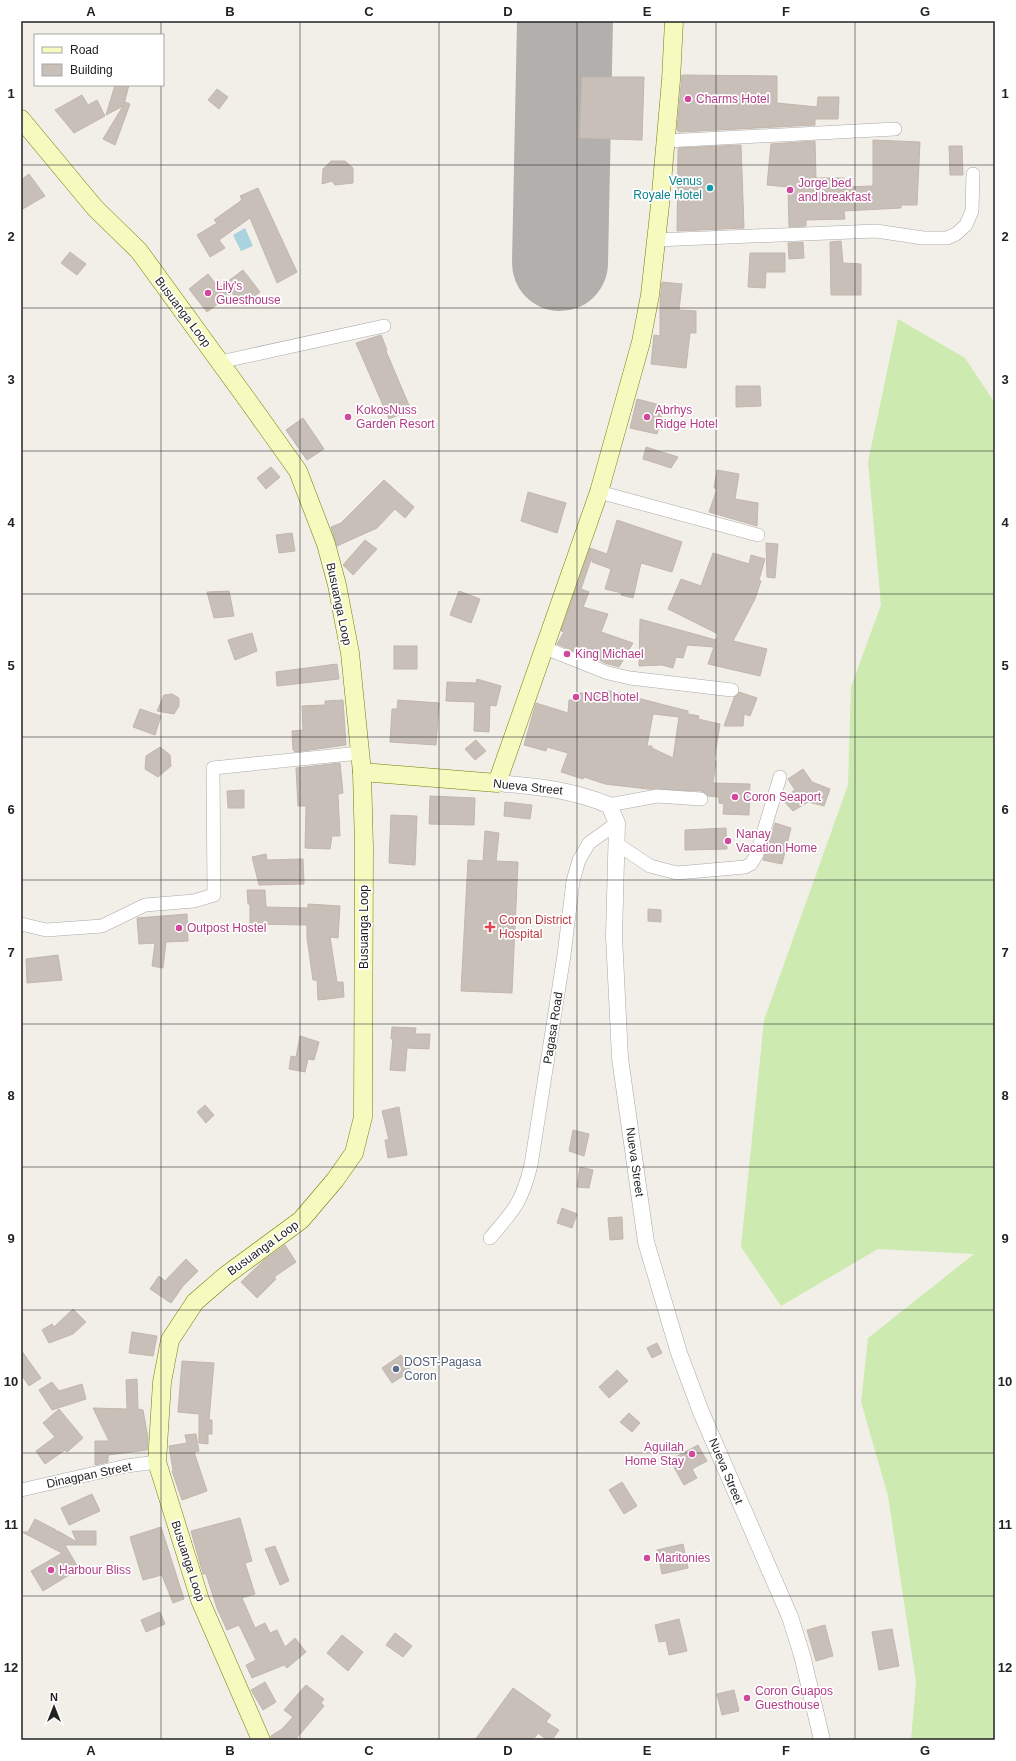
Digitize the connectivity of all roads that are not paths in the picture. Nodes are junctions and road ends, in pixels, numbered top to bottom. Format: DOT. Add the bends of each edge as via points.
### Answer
graph roads {
  1 [pos="674,21"];
  2 [pos="21,118"];
  3 [pos="895,129"];
  4 [pos="666,141"];
  5 [pos="973,174"];
  6 [pos="655,240"];
  7 [pos="384,326"];
  8 [pos="220,362"];
  9 [pos="599,492"];
  10 [pos="758,535"];
  11 [pos="545,648"];
  12 [pos="732,690"];
  13 [pos="360,753"];
  14 [pos="362,772"];
  15 [pos="780,776"];
  16 [pos="497,783"];
  17 [pos="701,799"];
  18 [pos="609,804"];
  19 [pos="617,823"];
  20 [pos="617,844"];
  21 [pos="21,924"];
  22 [pos="490,1238"];
  23 [pos="157,1462"];
  24 [pos="21,1490"];
  25 [pos="261,1740"];
  26 [pos="822,1740"];
  1 -- 4 [label="main road"];
  2 -- 8 [label="main road, Busuanga Loop" via="96,208 138,252"];
  3 -- 4 [label="street"];
  4 -- 6 [label="main road"];
  5 -- 6 [label="street" via="972,210 966,225 947,238 923,238 876,232"];
  6 -- 9 [label="main road" via="650,296 641,342"];
  7 -- 8 [label="street"];
  8 -- 13 [label="main road, Busuanga Loop" via="298,471 326,544 350,653"];
  9 -- 10 [label="street"];
  9 -- 11 [label="main road"];
  11 -- 12 [label="street" via="608,673 630,678"];
  11 -- 16 [label="main road"];
  13 -- 14 [label="main road, Busuanga Loop"];
  13 -- 21 [label="street" via="213,768 214,895 194,901 145,905 102,926 46,930"];
  14 -- 16 [label="main road, Nueva Street"];
  14 -- 23 [label="main road, Busuanga Loop" via="364,1081 363,1117 354,1153 301,1220 225,1276 195,1302 170,1340 162,1382"];
  15 -- 20 [label="street" via="757,854 751,864 745,867 677,873 650,866"];
  16 -- 18 [label="street, Nueva Street" via="554,788"];
  17 -- 18 [label="street" via="657,796"];
  18 -- 19 [label="street, Nueva Street"];
  19 -- 20 [label="street, Nueva Street"];
  19 -- 22 [label="street, Pagasa Road" via="589,843 579,860 573,881 531,1165 525,1190 516,1208"];
  20 -- 26 [label="street, Nueva Street" via="614,936 620,1058 646,1242 701,1412 790,1617 802,1655"];
  23 -- 24 [label="street, Dinagpan Street" via="126,1466"];
  23 -- 25 [label="main road, Busuanga Loop" via="200,1600"];
}
